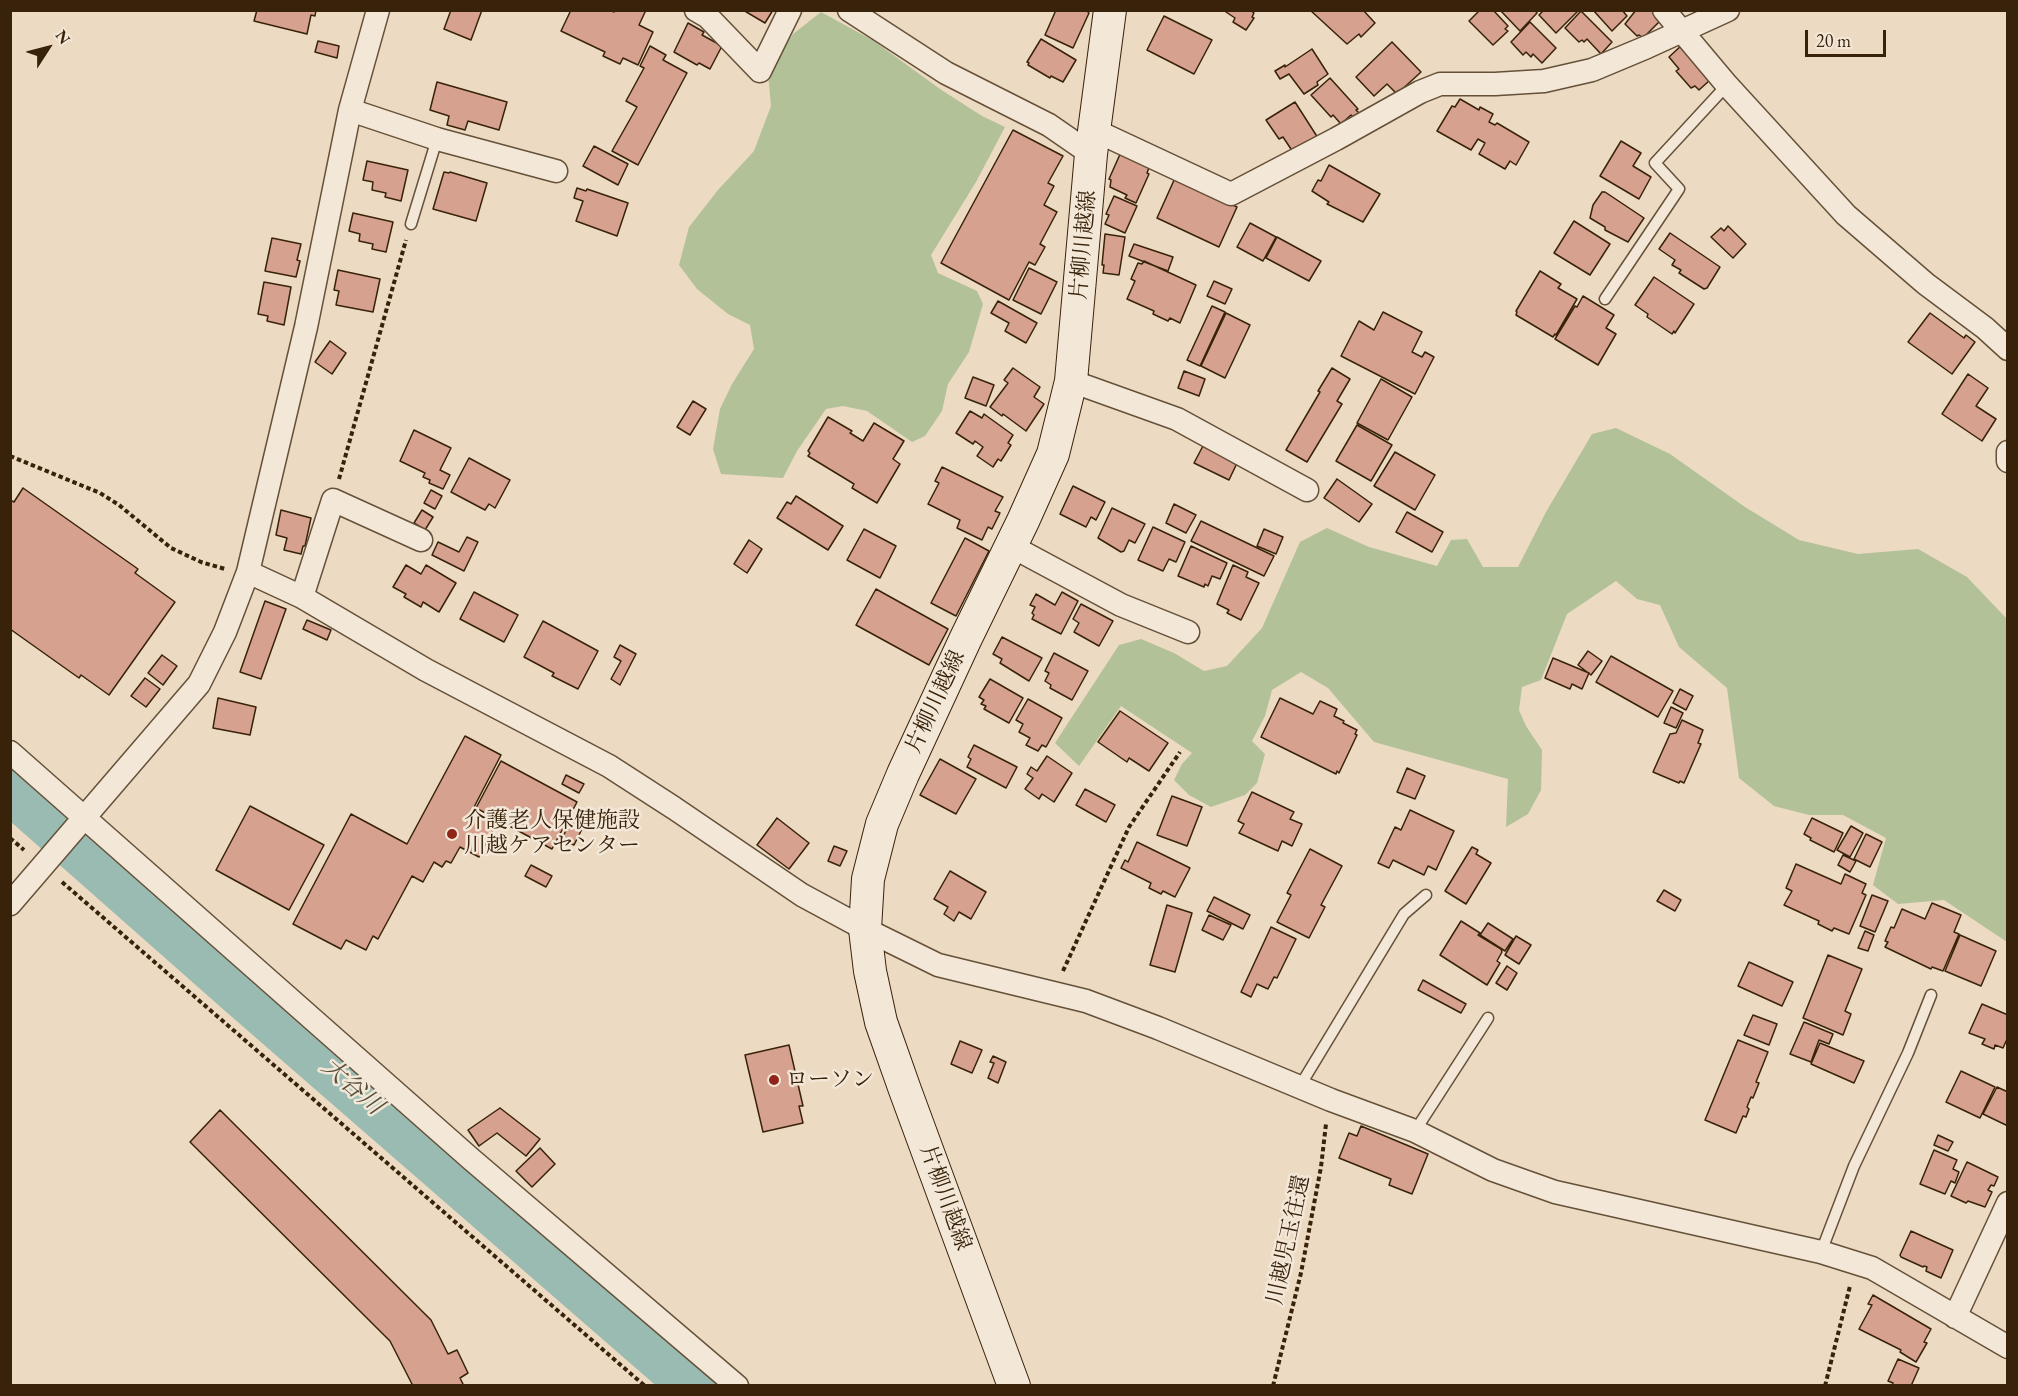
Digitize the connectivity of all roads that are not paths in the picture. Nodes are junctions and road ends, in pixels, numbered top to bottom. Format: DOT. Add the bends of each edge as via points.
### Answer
graph roads {
  1 [pos="378,10"];
  2 [pos="696,10"];
  3 [pos="790,10"];
  4 [pos="849,10"];
  5 [pos="1110,10"];
  6 [pos="1664,10"];
  7 [pos="1728,10"];
  8 [pos="1682,31"];
  9 [pos="1727,85"];
  10 [pos="350,110"];
  11 [pos="437,139"];
  12 [pos="1093,141"];
  13 [pos="556,171"];
  14 [pos="411,224"];
  15 [pos="1605,299"];
  16 [pos="2007,349"];
  17 [pos="1071,381"];
  18 [pos="2007,452"];
  19 [pos="2007,461"];
  20 [pos="1306,490"];
  21 [pos="421,540"];
  22 [pos="1011,546"];
  23 [pos="248,572"];
  24 [pos="302,597"];
  25 [pos="1188,632"];
  26 [pos="10,752"];
  27 [pos="85,817"];
  28 [pos="1426,896"];
  29 [pos="10,904"];
  30 [pos="865,929"];
  31 [pos="1931,995"];
  32 [pos="1488,1018"];
  33 [pos="1300,1086"];
  34 [pos="1415,1131"];
  35 [pos="2007,1203"];
  36 [pos="1821,1252"];
  37 [pos="1955,1317"];
  38 [pos="2007,1347"];
  39 [pos="737,1386"];
  40 [pos="1014,1386"];
  1 -- 10 [label="street"];
  2 -- 3 [label="street" via="708,17 760,71"];
  4 -- 12 [label="street" via="946,73 1049,125"];
  5 -- 12 [label="main road, 片柳川越線"];
  6 -- 8 [label="street"];
  7 -- 8 [label="street"];
  8 -- 9 [label="street"];
  8 -- 12 [label="street" via="1592,70 1544,81 1440,84 1232,194"];
  9 -- 15 [label="lane" via="1655,163 1679,189"];
  9 -- 16 [label="street" via="1846,215"];
  10 -- 11 [label="street"];
  10 -- 23 [label="street" via="306,327"];
  11 -- 13 [label="street"];
  11 -- 14 [label="lane"];
  12 -- 17 [label="main road, 片柳川越線"];
  17 -- 20 [label="street" via="1177,419"];
  17 -- 22 [label="main road, 片柳川越線" via="1053,454"];
  18 -- 19 [label="street"];
  21 -- 24 [label="street" via="333,500"];
  22 -- 25 [label="street" via="1121,605"];
  22 -- 30 [label="main road, 片柳川越線" via="882,824 868,879"];
  23 -- 24 [label="street"];
  23 -- 27 [label="street" via="199,684"];
  24 -- 30 [label="street" via="426,670 609,766 802,895"];
  26 -- 27 [label="street"];
  27 -- 29 [label="street"];
  27 -- 39 [label="street" via="471,1159"];
  28 -- 33 [label="lane" via="1404,914"];
  30 -- 33 [label="street" via="939,965 1086,1001"];
  30 -- 40 [label="main road, 片柳川越線" via="881,1022"];
  31 -- 36 [label="lane" via="1854,1166"];
  32 -- 34 [label="lane"];
  33 -- 34 [label="street"];
  34 -- 36 [label="street" via="1492,1170 1555,1192"];
  35 -- 37 [label="street"];
  36 -- 37 [label="street" via="1872,1268"];
  37 -- 38 [label="street"];
}
